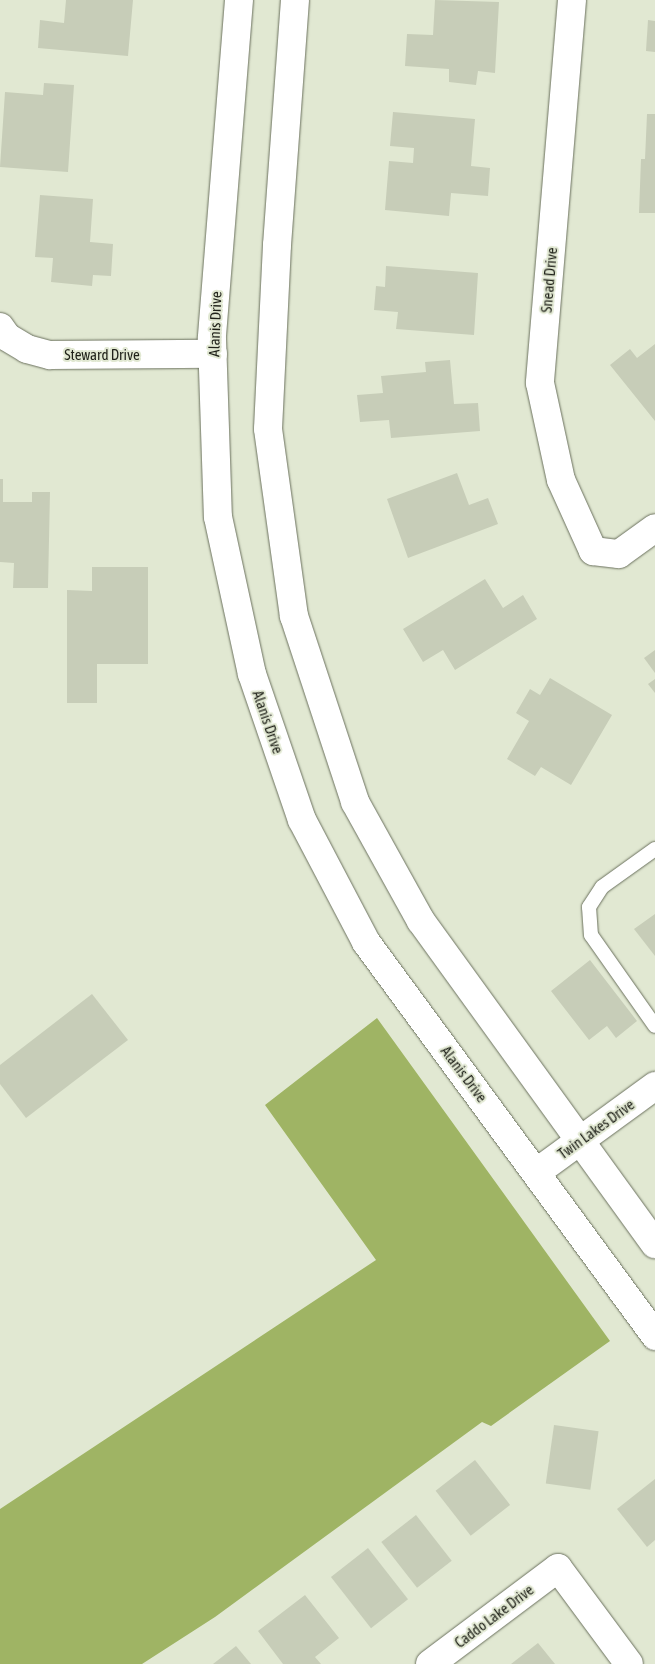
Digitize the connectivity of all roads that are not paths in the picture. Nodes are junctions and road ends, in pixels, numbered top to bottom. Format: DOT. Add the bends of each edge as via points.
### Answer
graph roads {
  1 [pos="239,0"];
  2 [pos="295,0"];
  3 [pos="572,0"];
  4 [pos="0,327"];
  5 [pos="213,354"];
  6 [pos="655,528"];
  7 [pos="655,849"];
  8 [pos="655,1026"];
  9 [pos="655,1086"];
  10 [pos="580,1140"];
  11 [pos="537,1172"];
  12 [pos="655,1244"];
  13 [pos="655,1336"];
  14 [pos="430,1664"];
  15 [pos="629,1664"];
  1 -- 5 [label="main road, Alanis Drive"];
  2 -- 10 [label="main road" via="277,245 268,429 294,616 355,802 421,921"];
  3 -- 6 [label="main road, Snead Drive" via="540,383 561,480 593,551 618,554"];
  4 -- 5 [label="main road, Steward Drive" via="7,337 27,349 50,356"];
  5 -- 11 [label="main road, Alanis Drive" via="218,518 252,674 302,820 366,942"];
  7 -- 8 [label="lane" via="602,887 589,907 591,935"];
  9 -- 10 [label="main road, Twin Lakes Drive"];
  10 -- 11 [label="main road, Twin Lakes Drive"];
  10 -- 12 [label="main road"];
  11 -- 13 [label="main road, Alanis Drive"];
  14 -- 15 [label="main road, Caddo Lake Drive" via="558,1568"];
}
